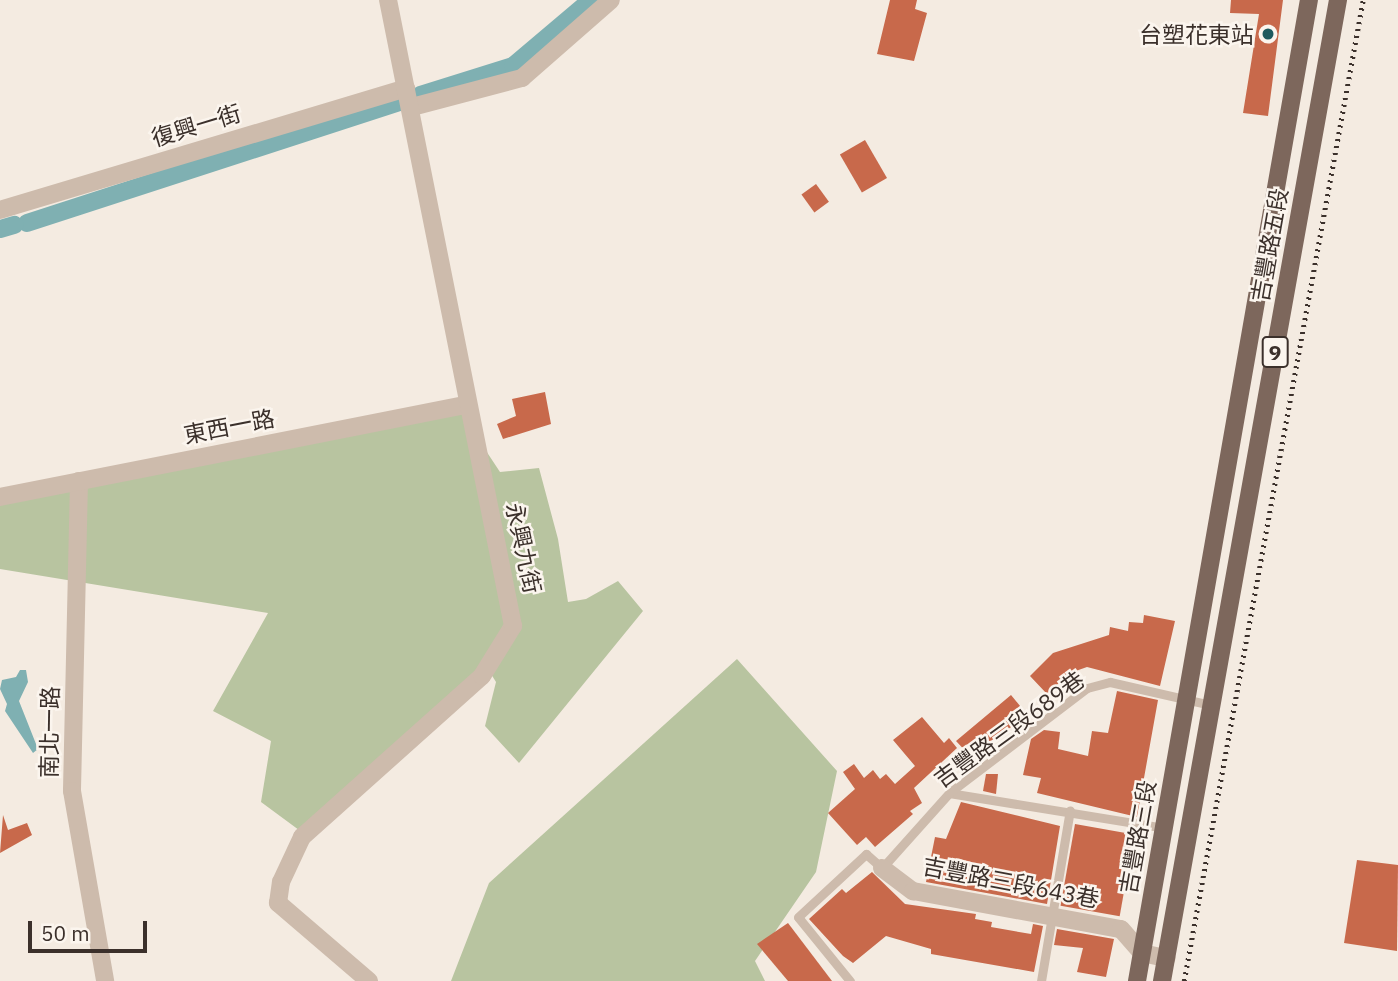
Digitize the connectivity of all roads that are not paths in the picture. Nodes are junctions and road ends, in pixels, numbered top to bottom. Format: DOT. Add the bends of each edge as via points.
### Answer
graph roads {
  1 [pos="388,0"];
  2 [pos="611,0"];
  3 [pos="1309,0"];
  4 [pos="1338,0"];
  5 [pos="406,88"];
  6 [pos="412,107"];
  7 [pos="0,210"];
  8 [pos="468,404"];
  9 [pos="79,481"];
  10 [pos="0,497"];
  11 [pos="1186,701"];
  12 [pos="1211,705"];
  13 [pos="949,793"];
  14 [pos="1070,810"];
  15 [pos="1164,828"];
  16 [pos="882,867"];
  17 [pos="1052,918"];
  18 [pos="1142,953"];
  19 [pos="1166,958"];
  20 [pos="104,981"];
  21 [pos="369,981"];
  22 [pos="850,981"];
  23 [pos="1041,981"];
  24 [pos="1137,981"];
  25 [pos="1162,981"];
  1 -- 5 [label="street, 永興九街"];
  2 -- 6 [label="street" via="522,78"];
  3 -- 11 [label="main road, 吉豐路五段 / 9"];
  4 -- 12 [label="main road, 吉豐路五段 / 9"];
  5 -- 6 [label="street, 永興九街"];
  5 -- 7 [label="street, 復興一街"];
  6 -- 8 [label="street, 永興九街"];
  8 -- 9 [label="street, 東西一路"];
  8 -- 21 [label="street, 永興九街" via="513,626 482,676 302,837 281,882 278,903"];
  9 -- 10 [label="street, 東西一路"];
  9 -- 20 [label="street, 南北一路" via="72,792"];
  11 -- 12 [label="lane, 吉豐路三段689巷"];
  11 -- 13 [label="lane, 吉豐路三段689巷" via="1110,682 1087,688"];
  11 -- 15 [label="main road, 吉豐路三段 / 9"];
  12 -- 19 [label="main road, 9"];
  13 -- 14 [label="lane"];
  13 -- 16 [label="lane, 吉豐路三段689巷"];
  14 -- 15 [label="lane"];
  14 -- 17 [label="lane"];
  15 -- 18 [label="main road, 吉豐路三段 / 9"];
  16 -- 17 [label="street, 吉豐路三段643巷" via="913,891"];
  16 -- 22 [label="lane" via="866,854 798,918"];
  17 -- 18 [label="street, 吉豐路三段643巷" via="1121,929"];
  17 -- 23 [label="lane"];
  18 -- 19 [label="street"];
  18 -- 24 [label="main road, 吉豐路三段 / 9"];
  19 -- 25 [label="main road, 9"];
}
